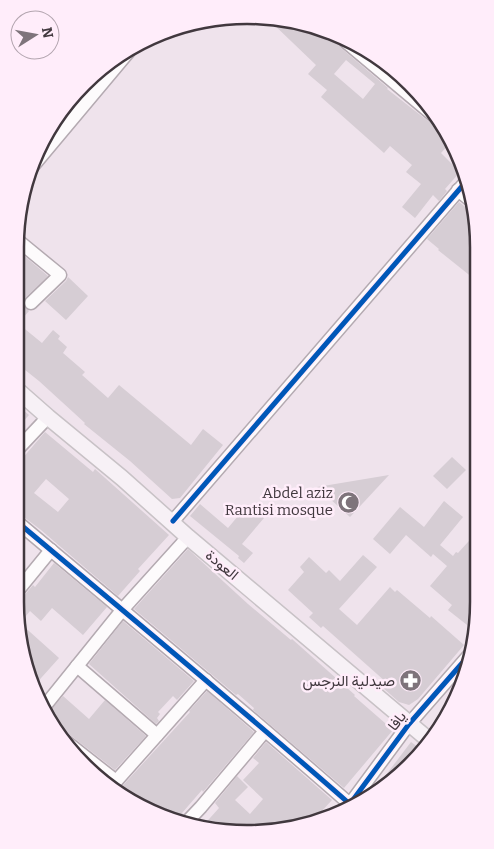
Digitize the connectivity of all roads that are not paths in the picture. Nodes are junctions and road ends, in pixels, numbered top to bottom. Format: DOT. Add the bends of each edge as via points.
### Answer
graph roads {
  1 [pos="363,56"];
  2 [pos="117,65"];
  3 [pos="415,100"];
  4 [pos="46,151"];
  5 [pos="461,187"];
  6 [pos="24,246"];
  7 [pos="31,303"];
  8 [pos="24,396"];
  9 [pos="48,417"];
  10 [pos="24,442"];
  11 [pos="172,522"];
  12 [pos="24,528"];
  13 [pos="188,537"];
  14 [pos="51,550"];
  15 [pos="24,583"];
  16 [pos="123,609"];
  17 [pos="461,665"];
  18 [pos="77,666"];
  19 [pos="206,680"];
  20 [pos="48,702"];
  21 [pos="409,724"];
  22 [pos="265,731"];
  23 [pos="157,735"];
  24 [pos="425,737"];
  25 [pos="115,782"];
  26 [pos="357,796"];
  27 [pos="346,802"];
  28 [pos="190,818"];
  1 -- 3 [label="street"];
  2 -- 4 [label="street"];
  5 -- 11 [label="street"];
  6 -- 7 [label="street" via="60,275"];
  8 -- 9 [label="main road, العودة"];
  9 -- 10 [label="street"];
  9 -- 11 [label="main road, العودة"];
  11 -- 13 [label="main road, العودة"];
  12 -- 14 [label="street"];
  13 -- 16 [label="street"];
  13 -- 21 [label="main road, العودة"];
  14 -- 15 [label="street"];
  14 -- 16 [label="street"];
  16 -- 18 [label="street"];
  16 -- 19 [label="street"];
  17 -- 21 [label="street, يافا"];
  18 -- 20 [label="street"];
  18 -- 23 [label="street"];
  19 -- 22 [label="street"];
  19 -- 23 [label="street"];
  21 -- 24 [label="main road, العودة"];
  21 -- 26 [label="street, يافا"];
  22 -- 27 [label="street"];
  22 -- 28 [label="street"];
  23 -- 25 [label="street"];
}
